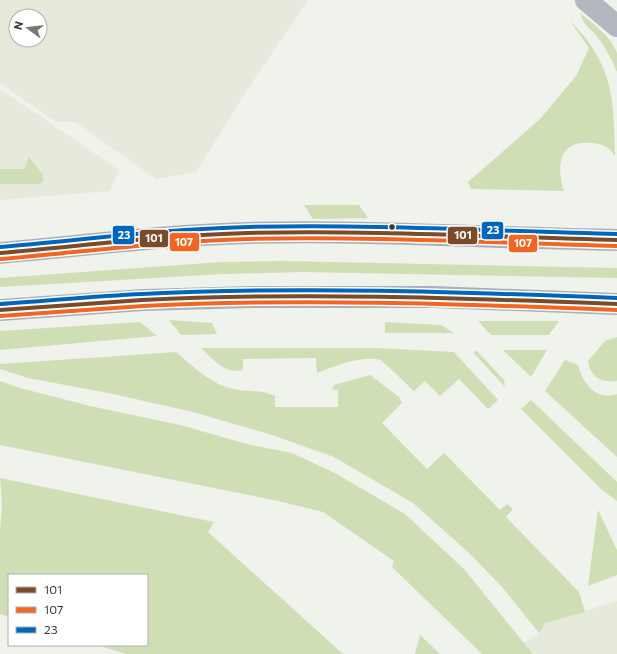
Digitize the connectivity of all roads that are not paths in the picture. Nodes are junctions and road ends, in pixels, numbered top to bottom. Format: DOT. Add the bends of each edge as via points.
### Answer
graph roads {
  1 [pos="586,0"];
  2 [pos="617,26"];
  3 [pos="607,240"];
  4 [pos="0,253"];
  5 [pos="606,304"];
  6 [pos="0,310"];
  1 -- 2 [label="street"];
  3 -- 4 [label="main road" via="354,233 249,233 181,236"];
  5 -- 6 [label="main road" via="433,297 251,297 144,300"];
}
